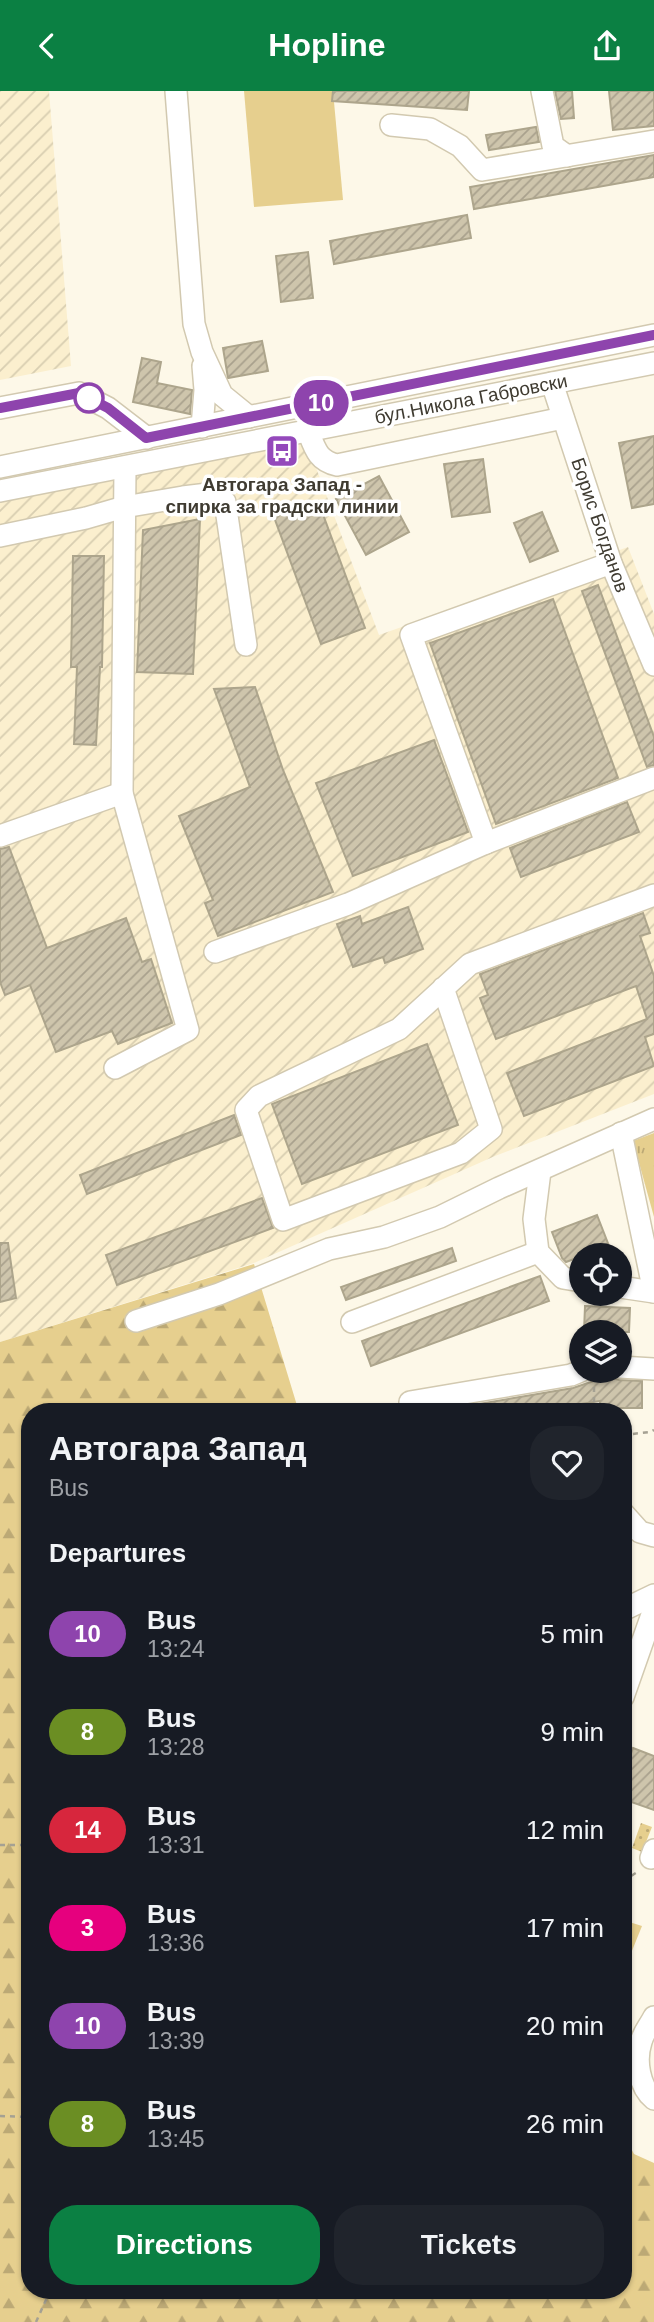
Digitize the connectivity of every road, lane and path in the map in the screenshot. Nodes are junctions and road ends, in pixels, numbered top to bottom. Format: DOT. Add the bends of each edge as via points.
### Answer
graph roads {
  1 [pos="176,91"];
  2 [pos="542,91"];
  3 [pos="391,125"];
  4 [pos="654,141"];
  5 [pos="567,156"];
  6 [pos="654,335"];
  7 [pos="202,352"];
  8 [pos="654,363"];
  9 [pos="552,383"];
  10 [pos="0,408"];
  11 [pos="248,417"];
  12 [pos="563,418"];
  13 [pos="202,427"];
  14 [pos="308,432"];
  15 [pos="146,438"];
  16 [pos="0,467"];
  17 [pos="125,468"];
  18 [pos="0,491"];
  19 [pos="124,507"];
  20 [pos="0,536"];
  21 [pos="611,563"];
  22 [pos="246,645"];
  23 [pos="654,665"];
  24 [pos="654,778"];
  25 [pos="122,793"];
  26 [pos="0,836"];
  27 [pos="486,843"];
  28 [pos="654,895"];
  29 [pos="215,952"];
  30 [pos="443,988"];
  31 [pos="115,1069"];
  32 [pos="654,1119"];
  33 [pos="621,1133"];
  34 [pos="540,1171"];
  35 [pos="538,1252"];
  36 [pos="569,1279"];
  37 [pos="632,1289"];
  38 [pos="654,1292"];
  39 [pos="136,1321"];
  40 [pos="352,1322"];
  41 [pos="632,1368"];
  42 [pos="654,1369"];
  43 [pos="569,1375"];
  44 [pos="590,1383"];
  45 [pos="410,1402"];
  46 [pos="593,1403"];
  47 [pos="654,1430"];
  48 [pos="632,1433"];
  49 [pos="632,1523"];
  50 [pos="654,1537"];
  51 [pos="654,1595"];
  52 [pos="632,1606"];
  53 [pos="654,1609"];
  54 [pos="632,1671"];
  55 [pos="0,1845"];
  56 [pos="21,1845"];
  57 [pos="654,2017"];
  58 [pos="654,2099"];
  59 [pos="0,2116"];
  60 [pos="21,2117"];
  61 [pos="46,2299"];
  62 [pos="36,2322"];
  1 -- 7 [label="street" via="194,324"];
  2 -- 5 [label="street" via="553,146"];
  3 -- 5 [label="street" via="430,129 460,146 482,170"];
  4 -- 5 [label="street"];
  6 -- 11 [label="street, бул.Никола Габровски"];
  7 -- 11 [label="street" via="222,395"];
  7 -- 13 [label="street"];
  8 -- 9 [label="street, бул.Никола Габровски"];
  9 -- 12 [label="street, Борис Богданов"];
  9 -- 14 [label="street, бул.Никола Габровски"];
  10 -- 15 [label="street" via="79,393 108,408"];
  11 -- 13 [label="street, бул.Никола Габровски"];
  12 -- 14 [label="street" via="337,465 318,456"];
  12 -- 21 [label="street, Борис Богданов"];
  13 -- 15 [label="street, бул.Никола Габровски"];
  14 -- 17 [label="street, бул.Никола Габровски"];
  15 -- 16 [label="street, бул.Никола Габровски"];
  17 -- 18 [label="street, бул.Никола Габровски"];
  17 -- 19 [label="street"];
  19 -- 20 [label="street"];
  19 -- 22 [label="street" via="208,494 225,502"];
  19 -- 25 [label="street"];
  21 -- 23 [label="street, Борис Богданов"];
  21 -- 27 [label="street" via="411,635"];
  24 -- 27 [label="street"];
  25 -- 26 [label="street"];
  25 -- 31 [label="street" via="188,1030"];
  27 -- 29 [label="street" via="348,904"];
  28 -- 30 [label="street" via="470,964"];
  30 -- 30 [label="street" via="491,1129 461,1153 283,1220 246,1110 259,1096 399,1029"];
  32 -- 33 [label="street"];
  33 -- 34 [label="street"];
  33 -- 38 [label="street"];
  34 -- 35 [label="street" via="534,1219"];
  34 -- 39 [label="street" via="440,1217 384,1237 329,1249 219,1294"];
  35 -- 36 [label="street"];
  35 -- 40 [label="street"];
  37 -- 38 [label="street"];
  41 -- 42 [label="street"];
  43 -- 45 [label="street"];
  44 -- 46 [label="path"];
  47 -- 48 [label="path"];
  49 -- 50 [label="street"];
  51 -- 52 [label="street"];
  53 -- 54 [label="street"];
  55 -- 56 [label="path"];
  57 -- 58 [label="street" via="640,2042 639,2070"];
  59 -- 60 [label="path"];
  61 -- 62 [label="path"];
}
